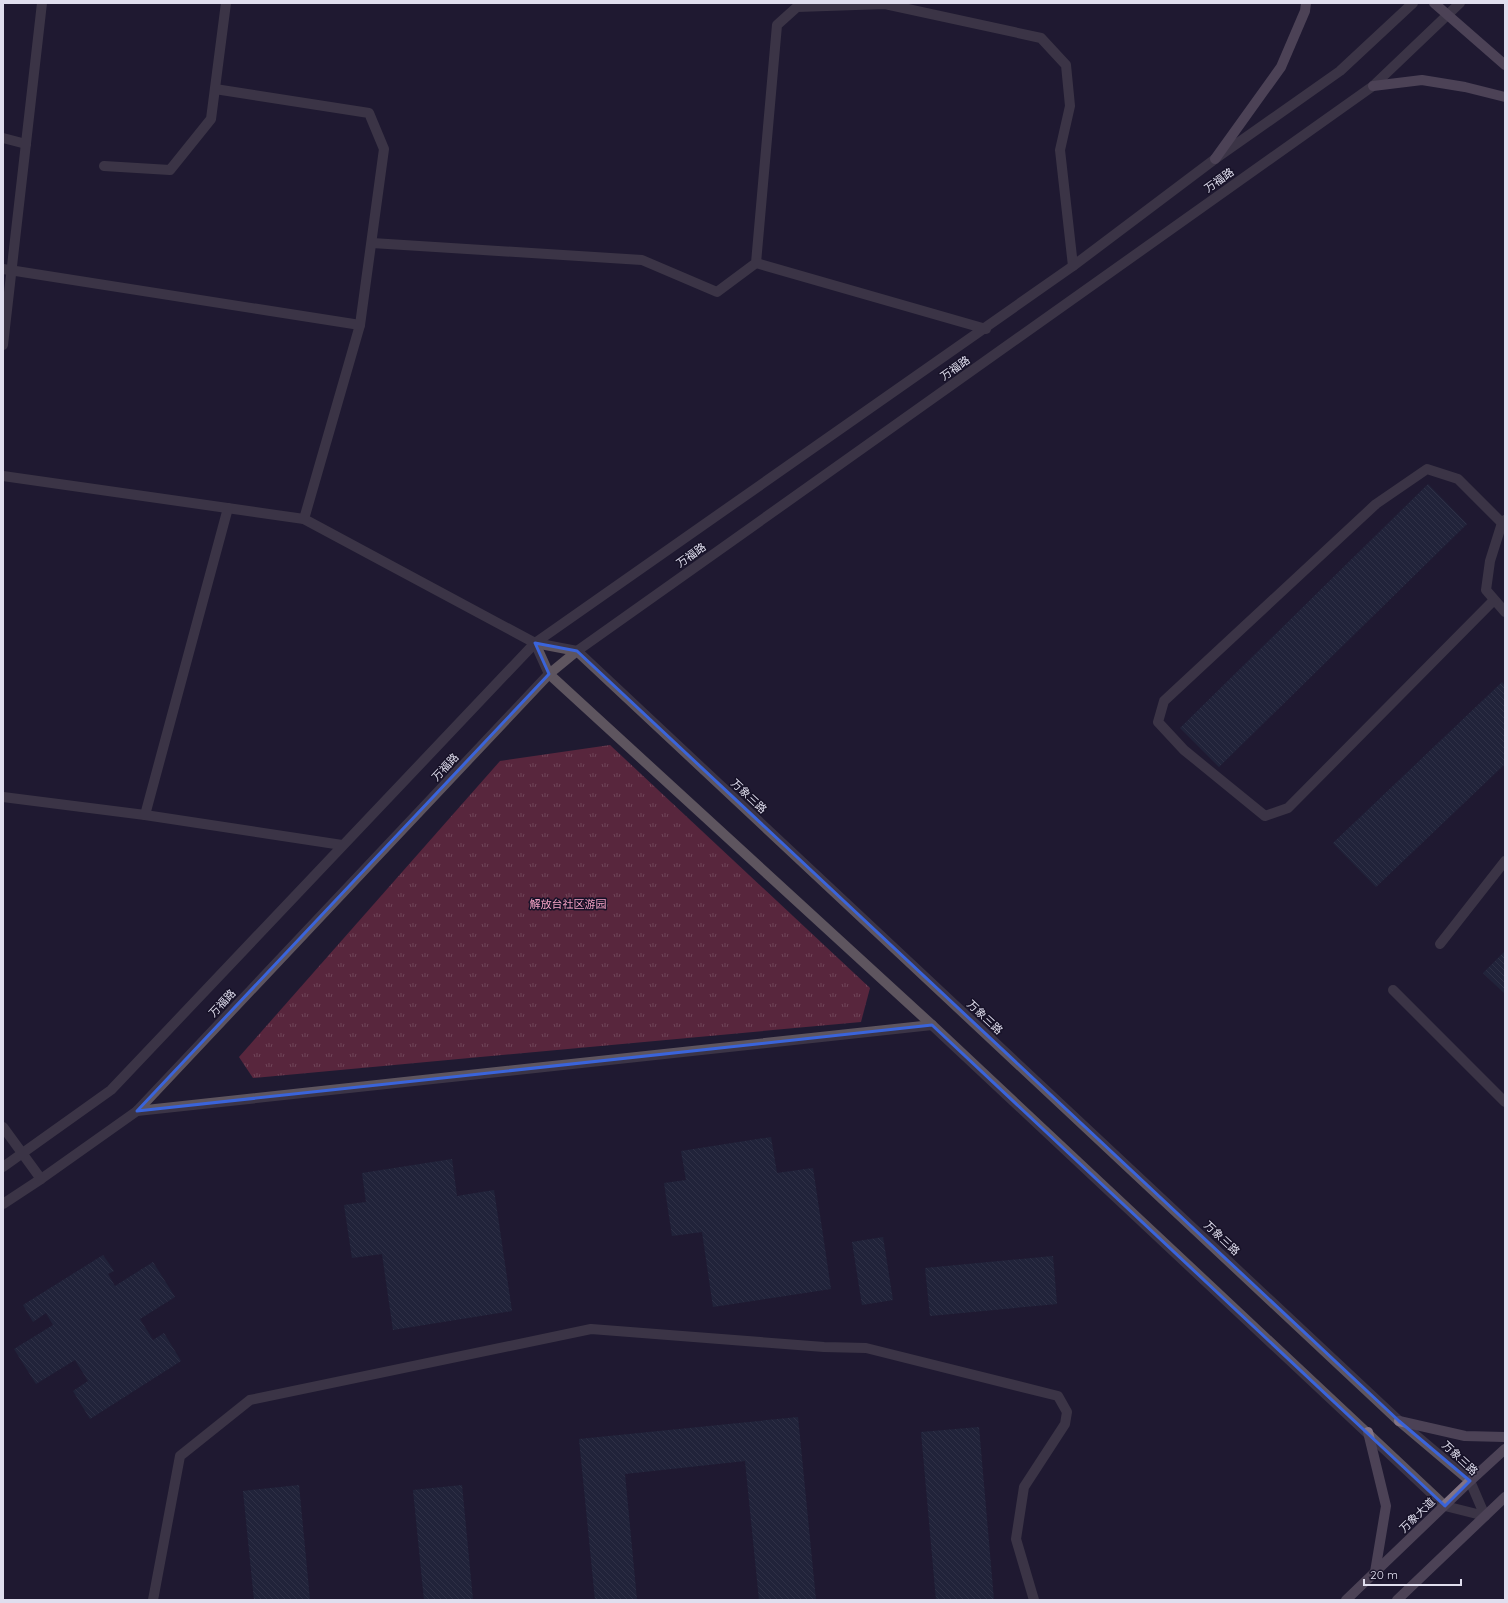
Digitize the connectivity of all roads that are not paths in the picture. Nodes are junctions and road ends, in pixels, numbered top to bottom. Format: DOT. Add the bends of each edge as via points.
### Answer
graph roads {
  1 [pos="42,3"];
  2 [pos="226,3"];
  3 [pos="1306,3"];
  4 [pos="1413,3"];
  5 [pos="1434,3"];
  6 [pos="1460,3"];
  7 [pos="1448,16"];
  8 [pos="1505,65"];
  9 [pos="1373,86"];
  10 [pos="215,89"];
  11 [pos="1505,97"];
  12 [pos="3,138"];
  13 [pos="26,144"];
  14 [pos="1215,159"];
  15 [pos="104,166"];
  16 [pos="372,242"];
  17 [pos="756,262"];
  18 [pos="1073,266"];
  19 [pos="7,270"];
  20 [pos="360,325"];
  21 [pos="986,329"];
  22 [pos="3,344"];
  23 [pos="3,476"];
  24 [pos="228,508"];
  25 [pos="304,519"];
  26 [pos="1503,521"];
  27 [pos="1494,600"];
  28 [pos="1505,612"];
  29 [pos="535,643"];
  30 [pos="577,651"];
  31 [pos="549,674"];
  32 [pos="3,797"];
  33 [pos="145,815"];
  34 [pos="342,845"];
  35 [pos="1505,861"];
  36 [pos="1440,944"];
  37 [pos="1393,990"];
  38 [pos="932,1025"];
  39 [pos="1504,1099"];
  40 [pos="137,1111"];
  41 [pos="3,1127"];
  42 [pos="23,1154"];
  43 [pos="3,1167"];
  44 [pos="41,1179"];
  45 [pos="3,1204"];
  46 [pos="1399,1421"];
  47 [pos="1368,1432"];
  48 [pos="1505,1437"];
  49 [pos="1505,1449"];
  50 [pos="1470,1481"];
  51 [pos="1505,1497"];
  52 [pos="1444,1506"];
  53 [pos="1485,1516"];
  54 [pos="1375,1572"];
  55 [pos="152,1600"];
  56 [pos="1034,1600"];
  57 [pos="1346,1600"];
  58 [pos="1397,1600"];
  1 -- 13 [label="street"];
  2 -- 10 [label="street"];
  3 -- 14 [label="main road" via="1281,67"];
  4 -- 14 [label="street, 万福路" via="1340,71"];
  5 -- 7 [label="main road"];
  6 -- 7 [label="street, 万福路"];
  7 -- 8 [label="main road"];
  7 -- 9 [label="street, 万福路"];
  9 -- 11 [label="main road" via="1422,80"];
  9 -- 30 [label="street, 万福路"];
  10 -- 15 [label="street" via="211,119 170,170"];
  10 -- 16 [label="street" via="369,113 384,149"];
  12 -- 13 [label="street"];
  13 -- 19 [label="street"];
  14 -- 18 [label="street, 万福路"];
  16 -- 17 [label="street" via="642,260 717,292"];
  16 -- 20 [label="street"];
  17 -- 18 [label="street" via="777,25 797,7 885,4 1041,38 1066,65 1070,106 1060,150"];
  17 -- 21 [label="street"];
  18 -- 21 [label="street, 万福路"];
  19 -- 20 [label="street"];
  19 -- 22 [label="street"];
  20 -- 25 [label="street"];
  21 -- 29 [label="street, 万福路"];
  23 -- 24 [label="street"];
  24 -- 25 [label="street"];
  24 -- 33 [label="street"];
  25 -- 29 [label="street"];
  26 -- 27 [label="street" via="1490,561 1486,590"];
  26 -- 27 [label="street" via="1458,479 1427,469 1376,504 1164,701 1158,722 1184,750 1265,816 1288,808"];
  27 -- 28 [label="street"];
  29 -- 30 [label="street"];
  29 -- 31 [label="street"];
  29 -- 34 [label="street, 万福路"];
  30 -- 31 [label="street, 万福路"];
  30 -- 46 [label="street, 万象三路"];
  31 -- 38 [label="street"];
  31 -- 40 [label="street, 万福路"];
  32 -- 33 [label="street"];
  33 -- 34 [label="street"];
  34 -- 42 [label="street, 万福路" via="110,1090"];
  35 -- 36 [label="street"];
  37 -- 39 [label="street"];
  38 -- 40 [label="street"];
  38 -- 47 [label="street"];
  40 -- 44 [label="street, 万福路"];
  41 -- 42 [label="street"];
  42 -- 43 [label="street, 万福路"];
  42 -- 44 [label="street"];
  44 -- 45 [label="street, 万福路"];
  46 -- 48 [label="main road" via="1465,1436"];
  46 -- 50 [label="street, 万象三路"];
  47 -- 52 [label="street"];
  47 -- 54 [label="main road" via="1386,1506"];
  49 -- 50 [label="main road, 万象大道"];
  50 -- 52 [label="main road, 万象大道"];
  50 -- 53 [label="street, 万象三路"];
  51 -- 53 [label="main road"];
  52 -- 53 [label="street"];
  52 -- 54 [label="main road, 万象大道"];
  53 -- 58 [label="main road"];
  54 -- 57 [label="main road, 万象大道"];
  55 -- 56 [label="street" via="180,1456 250,1400 591,1329 866,1348 1058,1396 1067,1412 1065,1424 1024,1488 1016,1539"];
}
